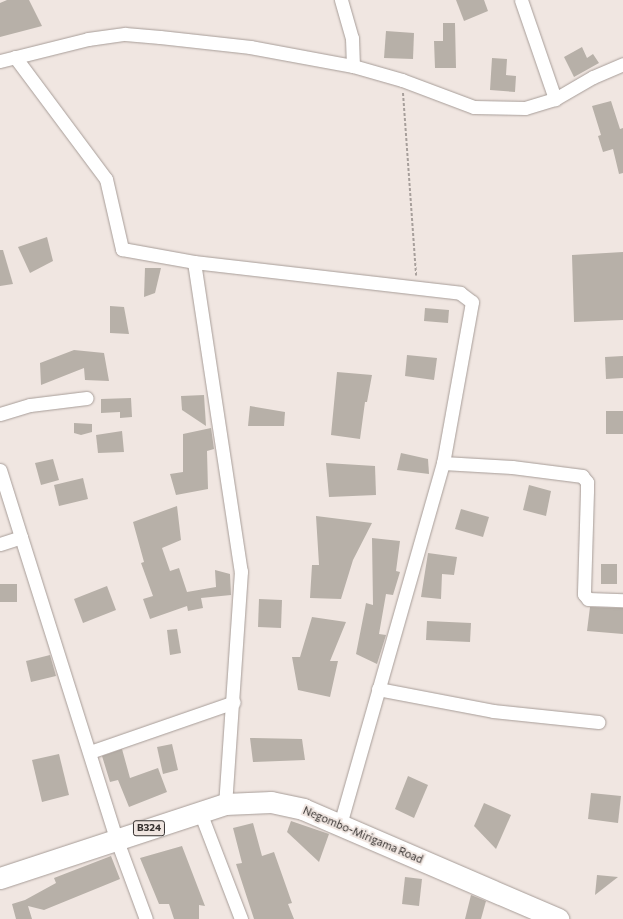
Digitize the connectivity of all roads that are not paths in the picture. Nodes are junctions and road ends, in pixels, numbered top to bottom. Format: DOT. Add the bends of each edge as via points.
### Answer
graph roads {
  1 [pos="341,0"];
  2 [pos="521,0"];
  3 [pos="15,57"];
  4 [pos="0,60"];
  5 [pos="623,64"];
  6 [pos="353,66"];
  7 [pos="555,98"];
  8 [pos="194,262"];
  9 [pos="87,398"];
  10 [pos="0,414"];
  11 [pos="442,463"];
  12 [pos="0,470"];
  13 [pos="21,537"];
  14 [pos="0,544"];
  15 [pos="623,600"];
  16 [pos="378,689"];
  17 [pos="234,702"];
  18 [pos="598,722"];
  19 [pos="90,752"];
  20 [pos="225,804"];
  21 [pos="200,812"];
  22 [pos="340,825"];
  23 [pos="116,838"];
  24 [pos="0,878"];
  25 [pos="549,917"];
  26 [pos="146,919"];
  27 [pos="241,919"];
  1 -- 6 [label="street" via="352,38"];
  2 -- 7 [label="street"];
  3 -- 4 [label="street"];
  3 -- 6 [label="street" via="88,39 125,34 250,47"];
  3 -- 8 [label="street" via="106,178 122,249"];
  5 -- 7 [label="street"];
  6 -- 7 [label="street" via="402,80 474,107 525,108"];
  8 -- 11 [label="street" via="460,293 472,302"];
  8 -- 17 [label="street" via="241,571"];
  9 -- 10 [label="street" via="30,405"];
  11 -- 15 [label="street" via="512,467 582,476 587,482 588,491 584,594 588,599"];
  11 -- 16 [label="street"];
  12 -- 13 [label="street"];
  13 -- 14 [label="street"];
  13 -- 19 [label="street"];
  16 -- 18 [label="street" via="493,711"];
  16 -- 22 [label="street"];
  17 -- 19 [label="street"];
  17 -- 20 [label="street"];
  19 -- 23 [label="street"];
  20 -- 21 [label="main road, Negombo-Mirigama Road / B324"];
  20 -- 22 [label="main road, Negombo-Mirigama Road / B324" via="271,802 296,806"];
  21 -- 23 [label="main road, Negombo-Mirigama Road / B324"];
  21 -- 27 [label="street"];
  22 -- 25 [label="main road, Negombo-Mirigama Road / B324"];
  23 -- 24 [label="main road, Negombo-Mirigama Road / B324"];
  23 -- 26 [label="street"];
}
